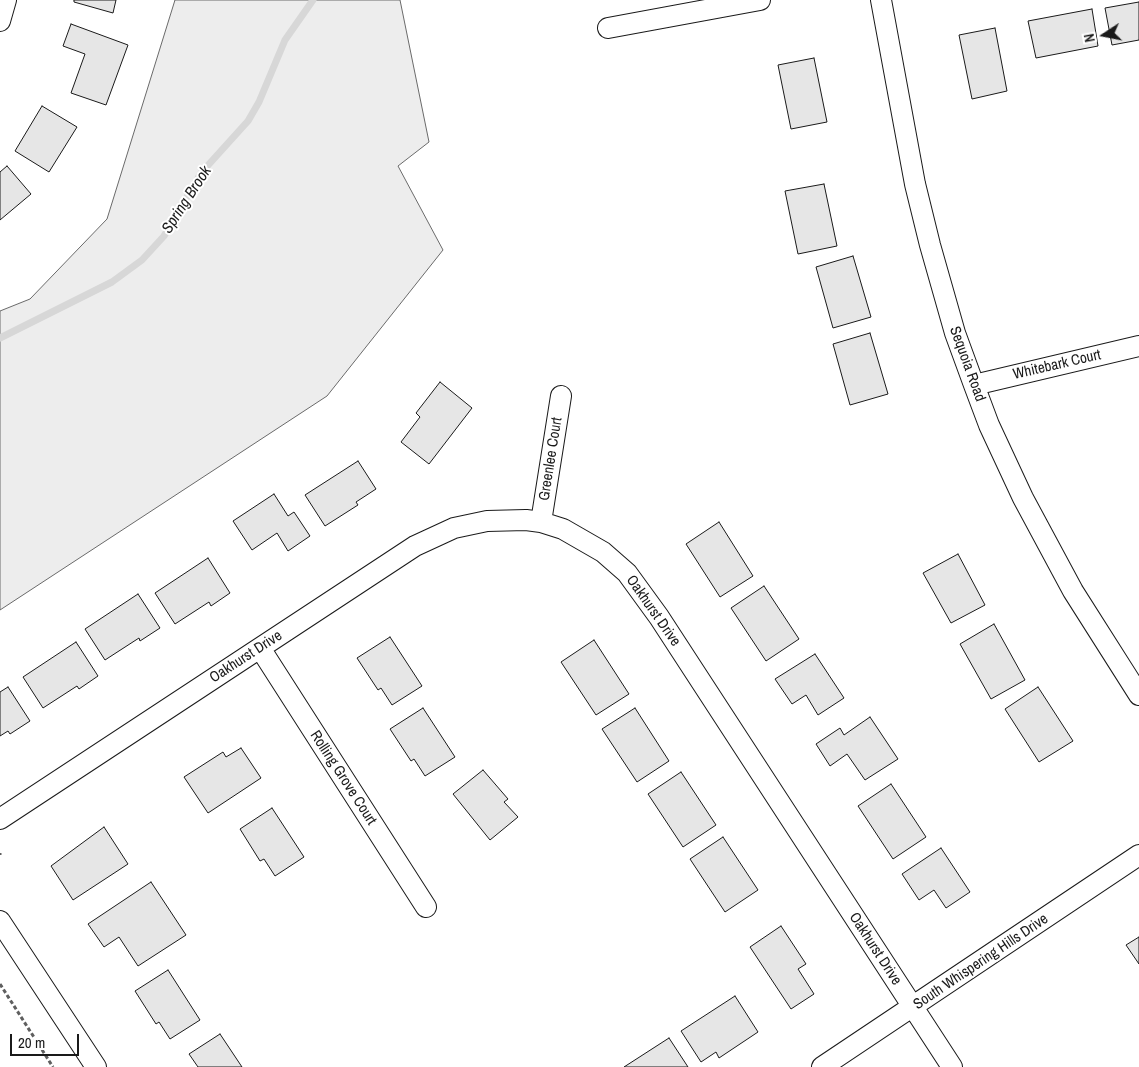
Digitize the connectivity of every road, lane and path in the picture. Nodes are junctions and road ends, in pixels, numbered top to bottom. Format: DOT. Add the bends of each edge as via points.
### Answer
graph roads {
  1 [pos="6,0"];
  2 [pos="760,0"];
  3 [pos="881,0"];
  4 [pos="0,21"];
  5 [pos="608,28"];
  6 [pos="1139,346"];
  7 [pos="974,384"];
  8 [pos="561,396"];
  9 [pos="541,522"];
  10 [pos="260,648"];
  11 [pos="1139,694"];
  12 [pos="0,819"];
  13 [pos="1139,855"];
  14 [pos="426,907"];
  15 [pos="0,921"];
  16 [pos="0,984"];
  17 [pos="913,1008"];
  18 [pos="53,1067"];
  19 [pos="96,1067"];
  20 [pos="822,1067"];
  21 [pos="952,1067"];
  1 -- 4 [label="street"];
  2 -- 5 [label="street"];
  3 -- 7 [label="street, Sequoia Road" via="928,237 955,333"];
  6 -- 7 [label="street, Whitebark Court"];
  7 -- 11 [label="street, Sequoia Road" via="1027,507 1073,591"];
  8 -- 9 [label="street, Greenlee Court"];
  9 -- 10 [label="street, Oakhurst Drive" via="487,520 435,536"];
  9 -- 17 [label="street, Oakhurst Drive" via="563,529 603,552 627,573 659,617"];
  10 -- 12 [label="street, Oakhurst Drive"];
  10 -- 14 [label="street, Rolling Grove Court"];
  13 -- 17 [label="street, South Whispering Hills Drive"];
  15 -- 19 [label="street"];
  16 -- 18 [label="path"];
  17 -- 20 [label="street, South Whispering Hills Drive"];
  17 -- 21 [label="street, Oakhurst Drive"];
}
